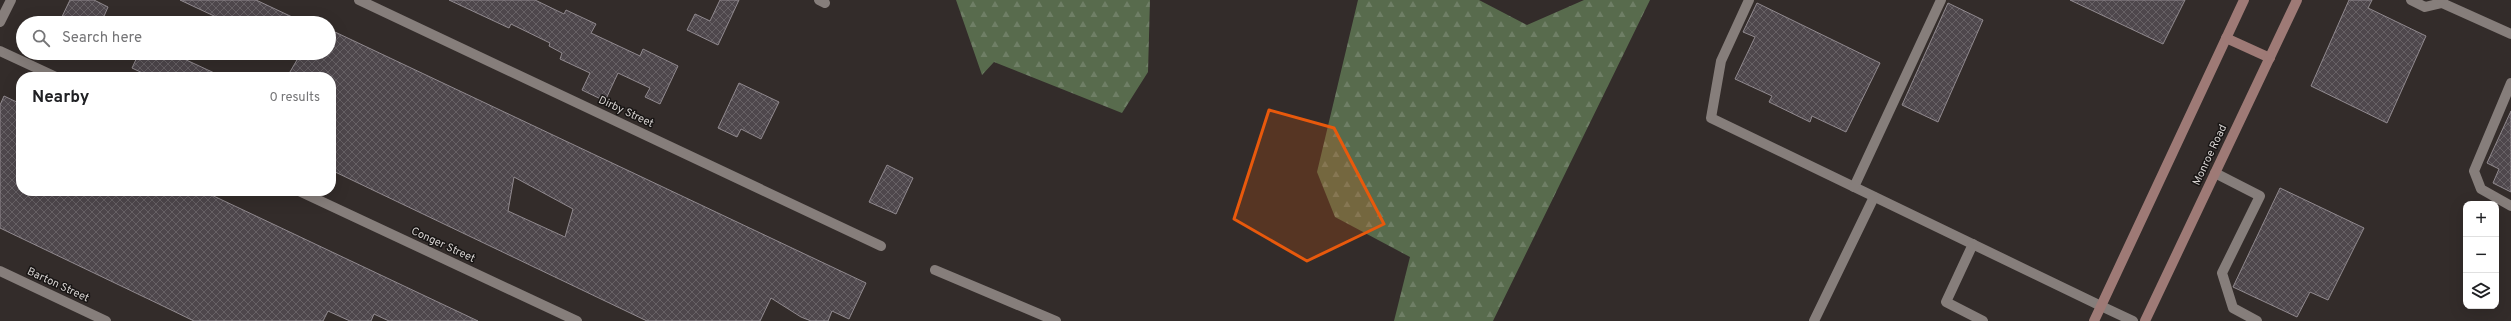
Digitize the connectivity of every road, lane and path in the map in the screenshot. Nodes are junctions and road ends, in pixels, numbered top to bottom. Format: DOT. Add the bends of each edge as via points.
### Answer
graph roads {
  1 [pos="11,0"];
  2 [pos="359,0"];
  3 [pos="1749,0"];
  4 [pos="1941,0"];
  5 [pos="2244,0"];
  6 [pos="2297,0"];
  7 [pos="2411,0"];
  8 [pos="2442,1"];
  9 [pos="0,22"];
  10 [pos="2511,34"];
  11 [pos="2226,38"];
  12 [pos="0,51"];
  13 [pos="16,58"];
  14 [pos="2270,58"];
  15 [pos="19,60"];
  16 [pos="45,72"];
  17 [pos="2511,82"];
  18 [pos="2215,173"];
  19 [pos="1854,187"];
  20 [pos="311,196"];
  21 [pos="1874,197"];
  22 [pos="2511,206"];
  23 [pos="1973,244"];
  24 [pos="881,246"];
  25 [pos="936,270"];
  26 [pos="0,271"];
  27 [pos="2101,306"];
  28 [pos="106,321"];
  29 [pos="577,321"];
  30 [pos="1056,321"];
  31 [pos="1814,321"];
  32 [pos="1983,321"];
  33 [pos="2094,321"];
  34 [pos="2134,321"];
  35 [pos="2145,321"];
  36 [pos="2257,321"];
  1 -- 9 [label="street"];
  2 -- 24 [label="street, Dirby Street"];
  3 -- 19 [label="street" via="1721,61 1711,118"];
  4 -- 19 [label="street"];
  5 -- 11 [label="main road"];
  6 -- 14 [label="main road, Monroe Road"];
  7 -- 8 [label="street" via="2425,7"];
  8 -- 10 [label="street"];
  11 -- 14 [label="main road"];
  11 -- 27 [label="main road"];
  12 -- 13 [label="street"];
  14 -- 18 [label="main road, Monroe Road"];
  15 -- 16 [label="street"];
  17 -- 22 [label="street" via="2474,171 2481,189"];
  18 -- 35 [label="main road, Monroe Road"];
  18 -- 36 [label="street" via="2260,196 2222,273 2233,308"];
  19 -- 21 [label="street"];
  20 -- 29 [label="street, Conger Street"];
  21 -- 23 [label="street"];
  21 -- 31 [label="street"];
  23 -- 27 [label="street"];
  23 -- 32 [label="street" via="1946,302"];
  25 -- 30 [label="street"];
  26 -- 28 [label="street, Barton Street"];
  27 -- 33 [label="main road"];
  27 -- 34 [label="street"];
}
